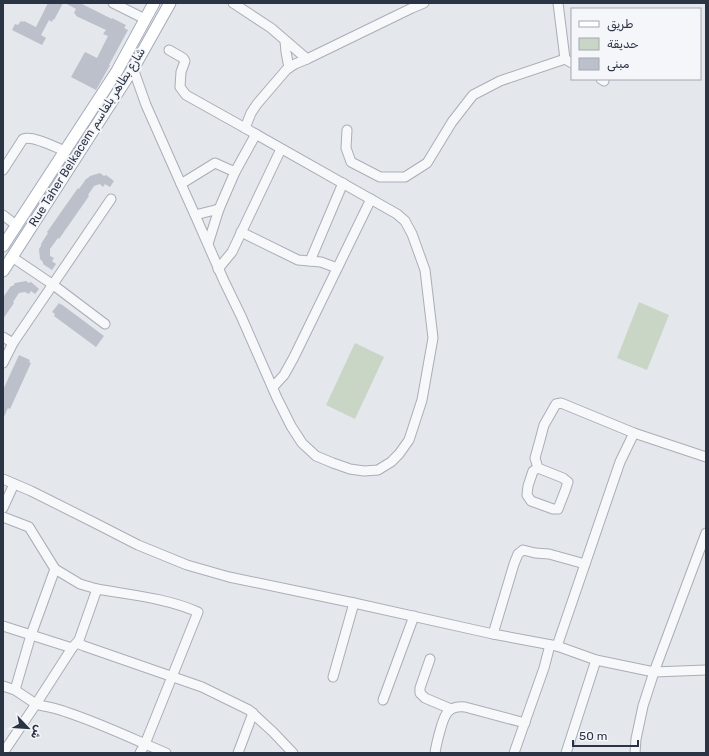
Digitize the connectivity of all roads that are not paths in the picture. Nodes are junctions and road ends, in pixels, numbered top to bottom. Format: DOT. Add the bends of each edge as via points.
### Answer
graph roads {
  1 [pos="113,3"];
  2 [pos="154,3"];
  3 [pos="170,3"];
  4 [pos="234,3"];
  5 [pos="424,3"];
  6 [pos="558,3"];
  7 [pos="145,19"];
  8 [pos="285,41"];
  9 [pos="169,50"];
  10 [pos="307,59"];
  11 [pos="569,61"];
  12 [pos="134,67"];
  13 [pos="289,68"];
  14 [pos="245,128"];
  15 [pos="347,130"];
  16 [pos="256,134"];
  17 [pos="281,149"];
  18 [pos="64,151"];
  19 [pos="3,170"];
  20 [pos="235,172"];
  21 [pos="343,183"];
  22 [pos="180,184"];
  23 [pos="111,199"];
  24 [pos="371,199"];
  25 [pos="219,209"];
  26 [pos="3,215"];
  27 [pos="195,216"];
  28 [pos="16,225"];
  29 [pos="241,232"];
  30 [pos="208,244"];
  31 [pos="3,246"];
  32 [pos="12,257"];
  33 [pos="310,261"];
  34 [pos="337,268"];
  35 [pos="218,269"];
  36 [pos="3,271"];
  37 [pos="52,284"];
  38 [pos="105,324"];
  39 [pos="3,337"];
  40 [pos="13,343"];
  41 [pos="3,363"];
  42 [pos="273,388"];
  43 [pos="634,433"];
  44 [pos="706,457"];
  45 [pos="538,468"];
  46 [pos="3,479"];
  47 [pos="14,484"];
  48 [pos="3,508"];
  49 [pos="3,518"];
  50 [pos="706,533"];
  51 [pos="702,556"];
  52 [pos="585,564"];
  53 [pos="55,569"];
  54 [pos="97,589"];
  55 [pos="354,603"];
  56 [pos="414,616"];
  57 [pos="3,626"];
  58 [pos="493,634"];
  59 [pos="31,635"];
  60 [pos="75,645"];
  61 [pos="553,646"];
  62 [pos="430,659"];
  63 [pos="596,660"];
  64 [pos="706,670"];
  65 [pos="654,672"];
  66 [pos="172,676"];
  67 [pos="333,677"];
  68 [pos="3,686"];
  69 [pos="14,690"];
  70 [pos="383,700"];
  71 [pos="36,704"];
  72 [pos="451,709"];
  73 [pos="253,714"];
  74 [pos="525,723"];
  75 [pos="145,744"];
  76 [pos="3,753"];
  77 [pos="140,753"];
  78 [pos="166,753"];
  79 [pos="238,753"];
  80 [pos="294,753"];
  81 [pos="435,753"];
  82 [pos="514,753"];
  83 [pos="566,753"];
  84 [pos="635,753"];
  1 -- 7 [label="street"];
  2 -- 7 [label="main road, Rue Taher Belkacem شارع بطاهر بلقاسم"];
  3 -- 12 [label="main road, Rue Taher Belkacem شارع بطاهر بلقاسم"];
  4 -- 8 [label="street" via="271,28"];
  5 -- 10 [label="street"];
  6 -- 11 [label="street"];
  7 -- 18 [label="main road, Rue Taher Belkacem شارع بطاهر بلقاسم" via="116,71"];
  8 -- 10 [label="street"];
  8 -- 13 [label="street"];
  9 -- 14 [label="street" via="185,60 180,86 186,95"];
  10 -- 13 [label="street"];
  11 -- 15 [label="street" via="500,81 473,95 452,122 427,163 405,177 380,177 350,162 346,148"];
  12 -- 22 [label="street" via="146,105"];
  12 -- 32 [label="main road, Rue Taher Belkacem شارع بطاهر بلقاسم"];
  13 -- 14 [label="street" via="257,104"];
  14 -- 16 [label="street"];
  16 -- 17 [label="street"];
  16 -- 20 [label="street"];
  17 -- 21 [label="street"];
  17 -- 29 [label="street"];
  18 -- 19 [label="street" via="26,137"];
  18 -- 28 [label="main road, Rue Taher Belkacem شارع بطاهر بلقاسم"];
  20 -- 22 [label="street" via="215,163"];
  20 -- 25 [label="street"];
  21 -- 24 [label="street"];
  21 -- 33 [label="street"];
  22 -- 27 [label="street"];
  23 -- 37 [label="street"];
  24 -- 34 [label="street"];
  24 -- 42 [label="street" via="405,221 425,270 433,338 422,400 409,440 391,462 378,470 350,469 333,463 316,456 302,443"];
  25 -- 27 [label="street"];
  25 -- 30 [label="street"];
  26 -- 28 [label="street"];
  27 -- 30 [label="street"];
  28 -- 31 [label="main road, Rue Taher Belkacem شارع بطاهر بلقاسم"];
  29 -- 33 [label="street" via="298,260"];
  29 -- 35 [label="street" via="232,252"];
  30 -- 35 [label="street"];
  32 -- 36 [label="main road, Rue Taher Belkacem شارع بطاهر بلقاسم"];
  32 -- 37 [label="street"];
  33 -- 34 [label="street"];
  34 -- 42 [label="street" via="294,357"];
  35 -- 42 [label="street"];
  37 -- 38 [label="street"];
  37 -- 40 [label="street"];
  39 -- 40 [label="street"];
  40 -- 41 [label="street"];
  43 -- 44 [label="street"];
  43 -- 45 [label="street" via="561,403 556,404 544,426 540,440 535,458"];
  43 -- 52 [label="street" via="620,462"];
  45 -- 45 [label="street" via="568,482 558,509 531,501 527,495 533,471"];
  46 -- 47 [label="street"];
  47 -- 48 [label="street"];
  47 -- 55 [label="street" via="138,545 187,565 229,577"];
  49 -- 53 [label="street" via="29,527"];
  50 -- 51 [label="street"];
  51 -- 65 [label="street" via="691,571"];
  52 -- 58 [label="street" via="523,550 518,554 514,564"];
  52 -- 61 [label="street"];
  53 -- 54 [label="street" via="80,584"];
  53 -- 59 [label="street"];
  54 -- 60 [label="street"];
  54 -- 66 [label="street" via="162,600 198,612"];
  55 -- 56 [label="street"];
  55 -- 67 [label="street"];
  56 -- 58 [label="street"];
  56 -- 70 [label="street"];
  57 -- 59 [label="street"];
  58 -- 61 [label="street"];
  59 -- 60 [label="street"];
  59 -- 69 [label="street"];
  60 -- 66 [label="street"];
  60 -- 71 [label="street"];
  61 -- 63 [label="street"];
  61 -- 74 [label="street"];
  62 -- 72 [label="street" via="420,693 424,698"];
  63 -- 65 [label="street"];
  63 -- 83 [label="street"];
  64 -- 65 [label="street"];
  65 -- 84 [label="street" via="643,706"];
  66 -- 73 [label="street" via="202,687"];
  66 -- 75 [label="street"];
  68 -- 69 [label="street"];
  69 -- 71 [label="street"];
  71 -- 75 [label="street" via="64,711"];
  71 -- 76 [label="street"];
  72 -- 74 [label="street" via="460,706"];
  72 -- 81 [label="street" via="444,716"];
  73 -- 79 [label="street"];
  73 -- 80 [label="street"];
  74 -- 82 [label="street"];
  75 -- 77 [label="street"];
  75 -- 78 [label="street"];
}
